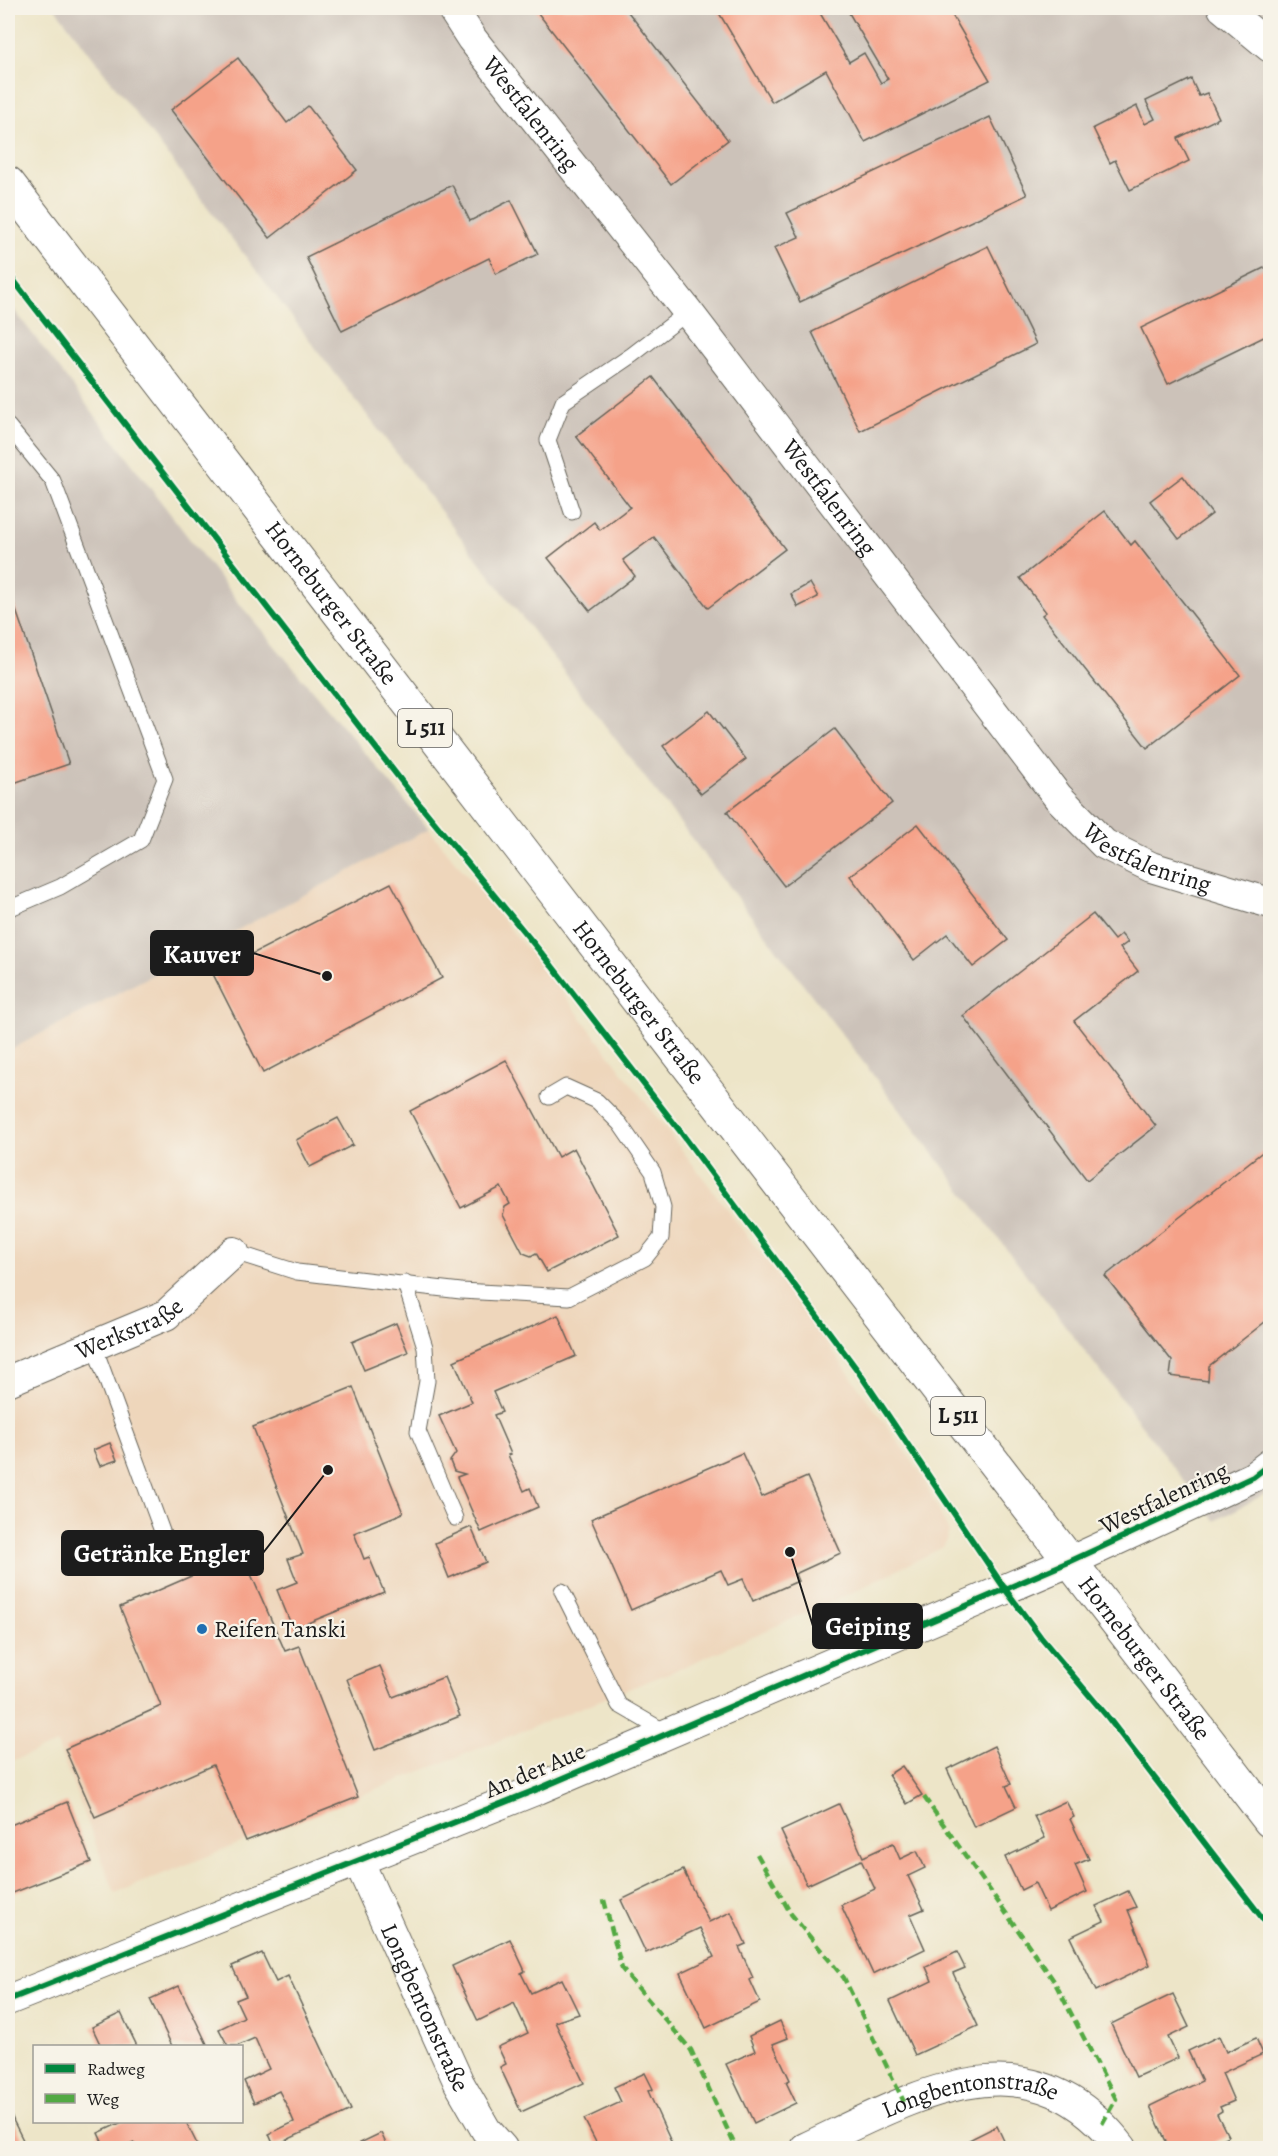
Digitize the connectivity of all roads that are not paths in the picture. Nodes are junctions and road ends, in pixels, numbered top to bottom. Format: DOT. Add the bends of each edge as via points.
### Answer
graph roads {
  1 [pos="452,8"];
  2 [pos="1223,8"];
  3 [pos="1270,47"];
  4 [pos="8,183"];
  5 [pos="688,312"];
  6 [pos="8,426"];
  7 [pos="572,512"];
  8 [pos="1270,903"];
  9 [pos="8,909"];
  10 [pos="549,1097"];
  11 [pos="234,1252"];
  12 [pos="405,1283"];
  13 [pos="94,1346"];
  14 [pos="8,1381"];
  15 [pos="1270,1464"];
  16 [pos="455,1518"];
  17 [pos="167,1545"];
  18 [pos="1071,1561"];
  19 [pos="562,1591"];
  20 [pos="667,1733"];
  21 [pos="1270,1821"];
  22 [pos="358,1860"];
  23 [pos="8,2000"];
  24 [pos="502,2148"];
  25 [pos="805,2148"];
  26 [pos="1122,2148"];
  1 -- 5 [label="street, Westfalenring" via="472,39"];
  2 -- 3 [label="street"];
  4 -- 18 [label="main road, Horneburger Straße / L 511"];
  5 -- 7 [label="lane" via="563,402 548,440"];
  5 -- 8 [label="street, Westfalenring" via="1066,805 1104,844 1151,867"];
  6 -- 9 [label="lane" via="53,481 165,779 141,840 60,887"];
  10 -- 12 [label="lane" via="566,1087 597,1101 620,1124 653,1172 663,1207 661,1239 645,1258 569,1297 461,1292"];
  11 -- 12 [label="lane" via="297,1272"];
  11 -- 13 [label="street, Werkstraße" via="166,1315"];
  12 -- 16 [label="lane" via="425,1347 427,1381 418,1431"];
  13 -- 14 [label="street, Werkstraße"];
  13 -- 17 [label="lane"];
  15 -- 18 [label="street, Westfalenring" via="1253,1477"];
  18 -- 20 [label="street, An der Aue"];
  18 -- 21 [label="main road, Horneburger Straße / L 511"];
  19 -- 20 [label="lane" via="619,1705"];
  20 -- 22 [label="street, An der Aue"];
  22 -- 23 [label="street, An der Aue"];
  22 -- 24 [label="street, Longbentonstraße" via="459,2083 486,2130"];
  25 -- 26 [label="street, Longbentonstraße" via="917,2096 988,2079 1018,2082 1077,2103"];
}
